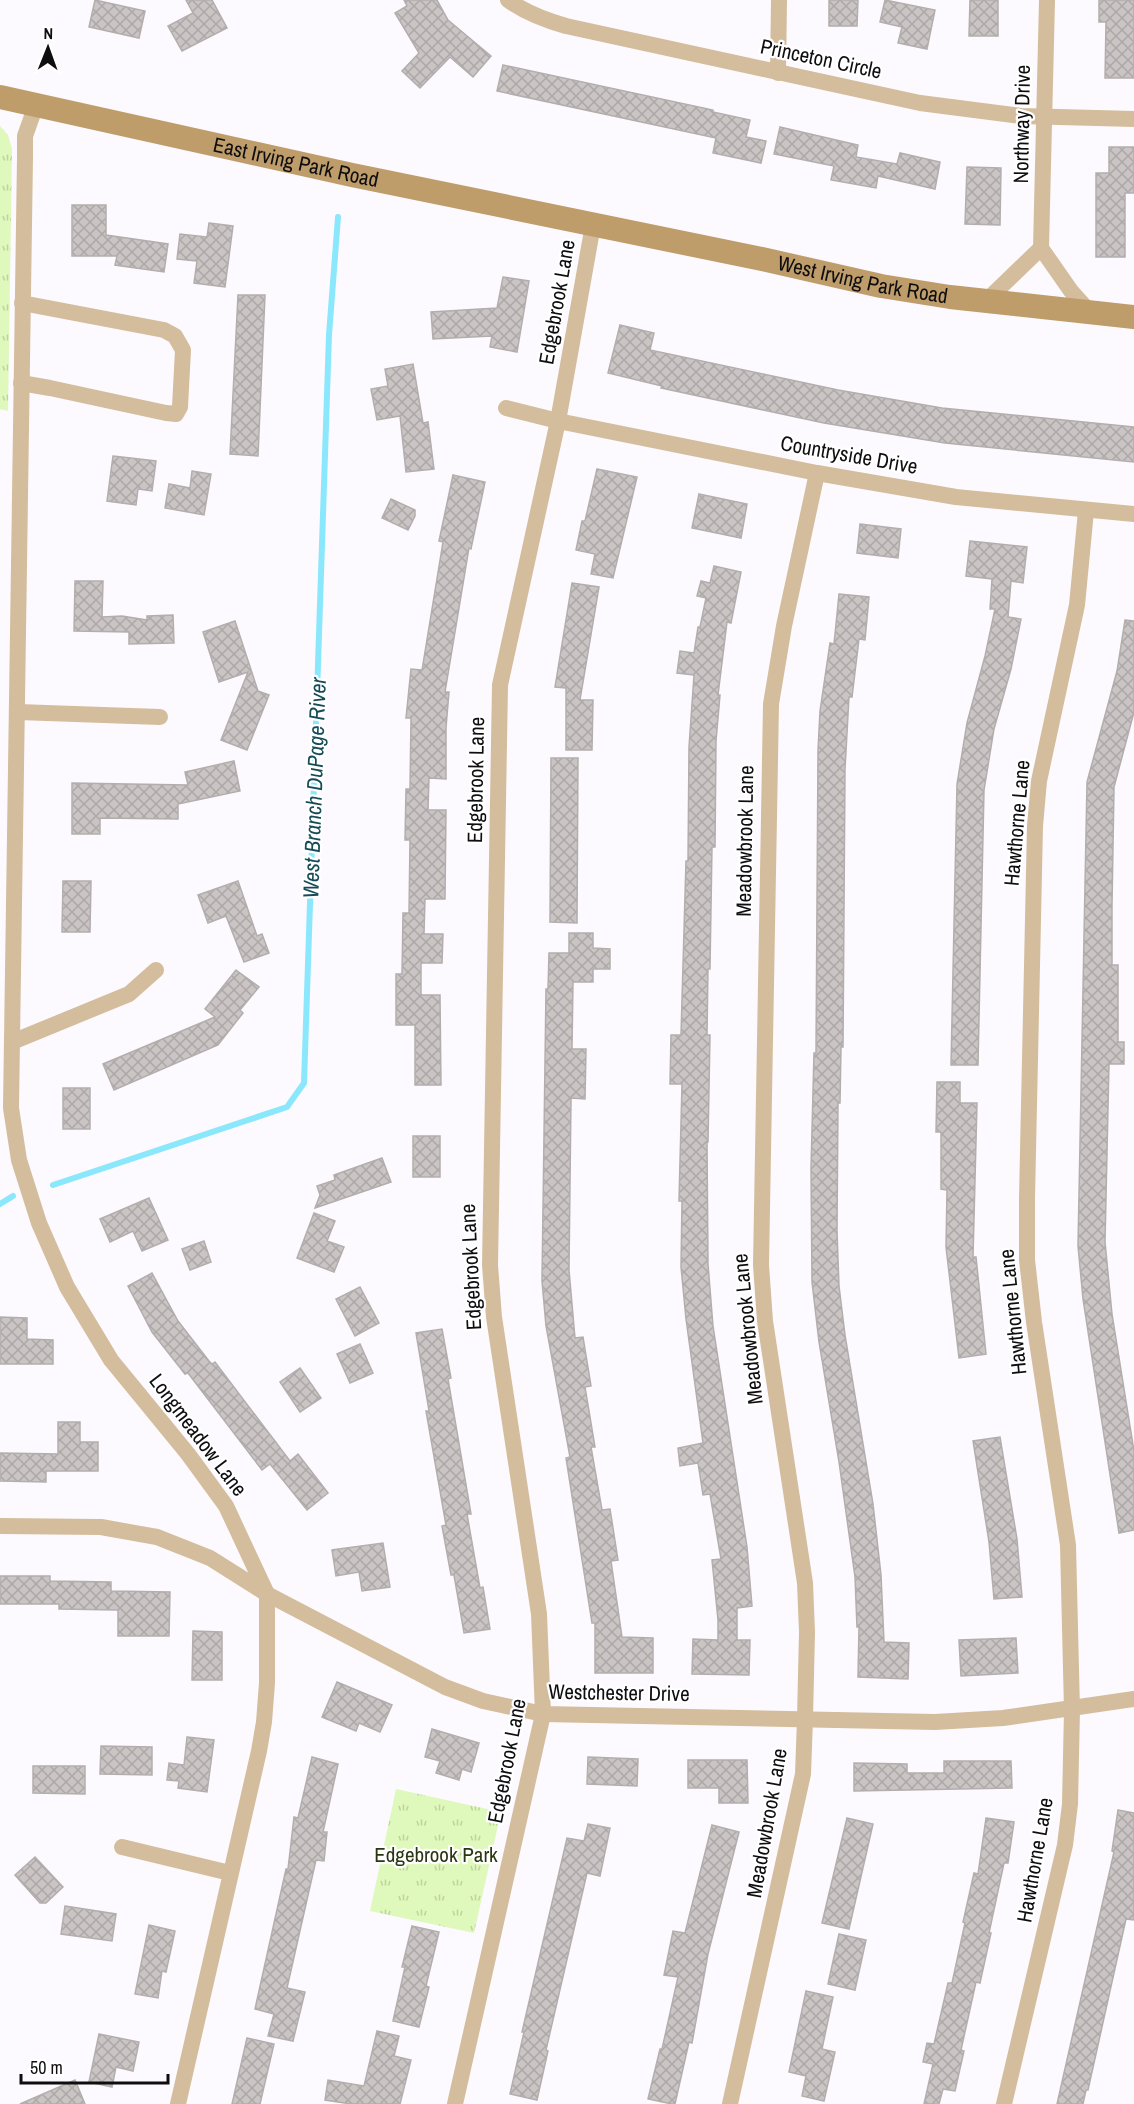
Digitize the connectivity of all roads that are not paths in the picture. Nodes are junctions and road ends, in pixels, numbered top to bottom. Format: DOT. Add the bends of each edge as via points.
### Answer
graph roads {
  1 [pos="508,0"];
  2 [pos="779,0"];
  3 [pos="1047,0"];
  4 [pos="778,73"];
  5 [pos="0,97"];
  6 [pos="36,105"];
  7 [pos="1045,118"];
  8 [pos="1134,119"];
  9 [pos="593,225"];
  10 [pos="1041,248"];
  11 [pos="985,302"];
  12 [pos="22,303"];
  13 [pos="1090,312"];
  14 [pos="1134,317"];
  15 [pos="21,383"];
  16 [pos="506,408"];
  17 [pos="558,421"];
  18 [pos="817,473"];
  19 [pos="1086,511"];
  20 [pos="1134,514"];
  21 [pos="18,712"];
  22 [pos="160,717"];
  23 [pos="156,970"];
  24 [pos="12,1042"];
  25 [pos="0,1526"];
  26 [pos="267,1594"];
  27 [pos="1134,1699"];
  28 [pos="1072,1710"];
  29 [pos="543,1714"];
  30 [pos="805,1719"];
  31 [pos="122,1847"];
  32 [pos="230,1873"];
  33 [pos="178,2104"];
  34 [pos="455,2104"];
  35 [pos="730,2104"];
  36 [pos="1004,2104"];
  1 -- 4 [label="street, Princeton Circle" via="556,23"];
  2 -- 4 [label="street"];
  3 -- 7 [label="street, Northway Drive"];
  4 -- 7 [label="street, Princeton Circle" via="920,103"];
  5 -- 6 [label="main road, East Irving Park Road"];
  6 -- 9 [label="main road, East Irving Park Road"];
  6 -- 12 [label="street, Longmeadow Lane" via="25,136"];
  7 -- 8 [label="street, Princeton Circle"];
  7 -- 10 [label="street, Northway Drive"];
  9 -- 11 [label="main road, West Irving Park Road" via="881,286"];
  9 -- 17 [label="street, Edgebrook Lane"];
  10 -- 11 [label="street"];
  10 -- 13 [label="street"];
  11 -- 13 [label="main road, West Irving Park Road"];
  12 -- 15 [label="street, Longmeadow Lane"];
  12 -- 15 [label="street" via="164,330 175,336 183,350 180,407 176,414"];
  13 -- 14 [label="main road, West Irving Park Road"];
  15 -- 21 [label="street, Longmeadow Lane"];
  16 -- 17 [label="street"];
  17 -- 18 [label="street, Countryside Drive"];
  17 -- 29 [label="street, Edgebrook Lane" via="500,685 490,1232 494,1317 539,1614"];
  18 -- 19 [label="street, Countryside Drive" via="956,497"];
  18 -- 30 [label="street, Meadowbrook Lane" via="771,704 761,1265 765,1321 805,1583"];
  19 -- 20 [label="street, Countryside Drive"];
  19 -- 28 [label="street, Hawthorne Lane" via="1077,605 1039,780 1035,826 1027,1198 1027,1260 1034,1322 1068,1545"];
  21 -- 22 [label="street"];
  21 -- 24 [label="street, Longmeadow Lane"];
  23 -- 24 [label="street" via="129,994"];
  24 -- 26 [label="street, Longmeadow Lane" via="11,1108 19,1160 39,1223 67,1287 111,1360 226,1506"];
  25 -- 26 [label="street, Westchester Drive" via="101,1527 157,1537 210,1558"];
  26 -- 29 [label="street, Westchester Drive" via="446,1687 483,1701"];
  26 -- 32 [label="street, Longmeadow Lane" via="264,1722"];
  27 -- 28 [label="street, Westchester Drive"];
  28 -- 30 [label="street, Westchester Drive" via="935,1722"];
  28 -- 36 [label="street, Hawthorne Lane" via="1065,1845"];
  29 -- 30 [label="street, Westchester Drive"];
  29 -- 34 [label="street, Edgebrook Lane"];
  30 -- 35 [label="street, Meadowbrook Lane" via="803,1774"];
  31 -- 32 [label="street"];
  32 -- 33 [label="street, Longmeadow Lane"];
}
